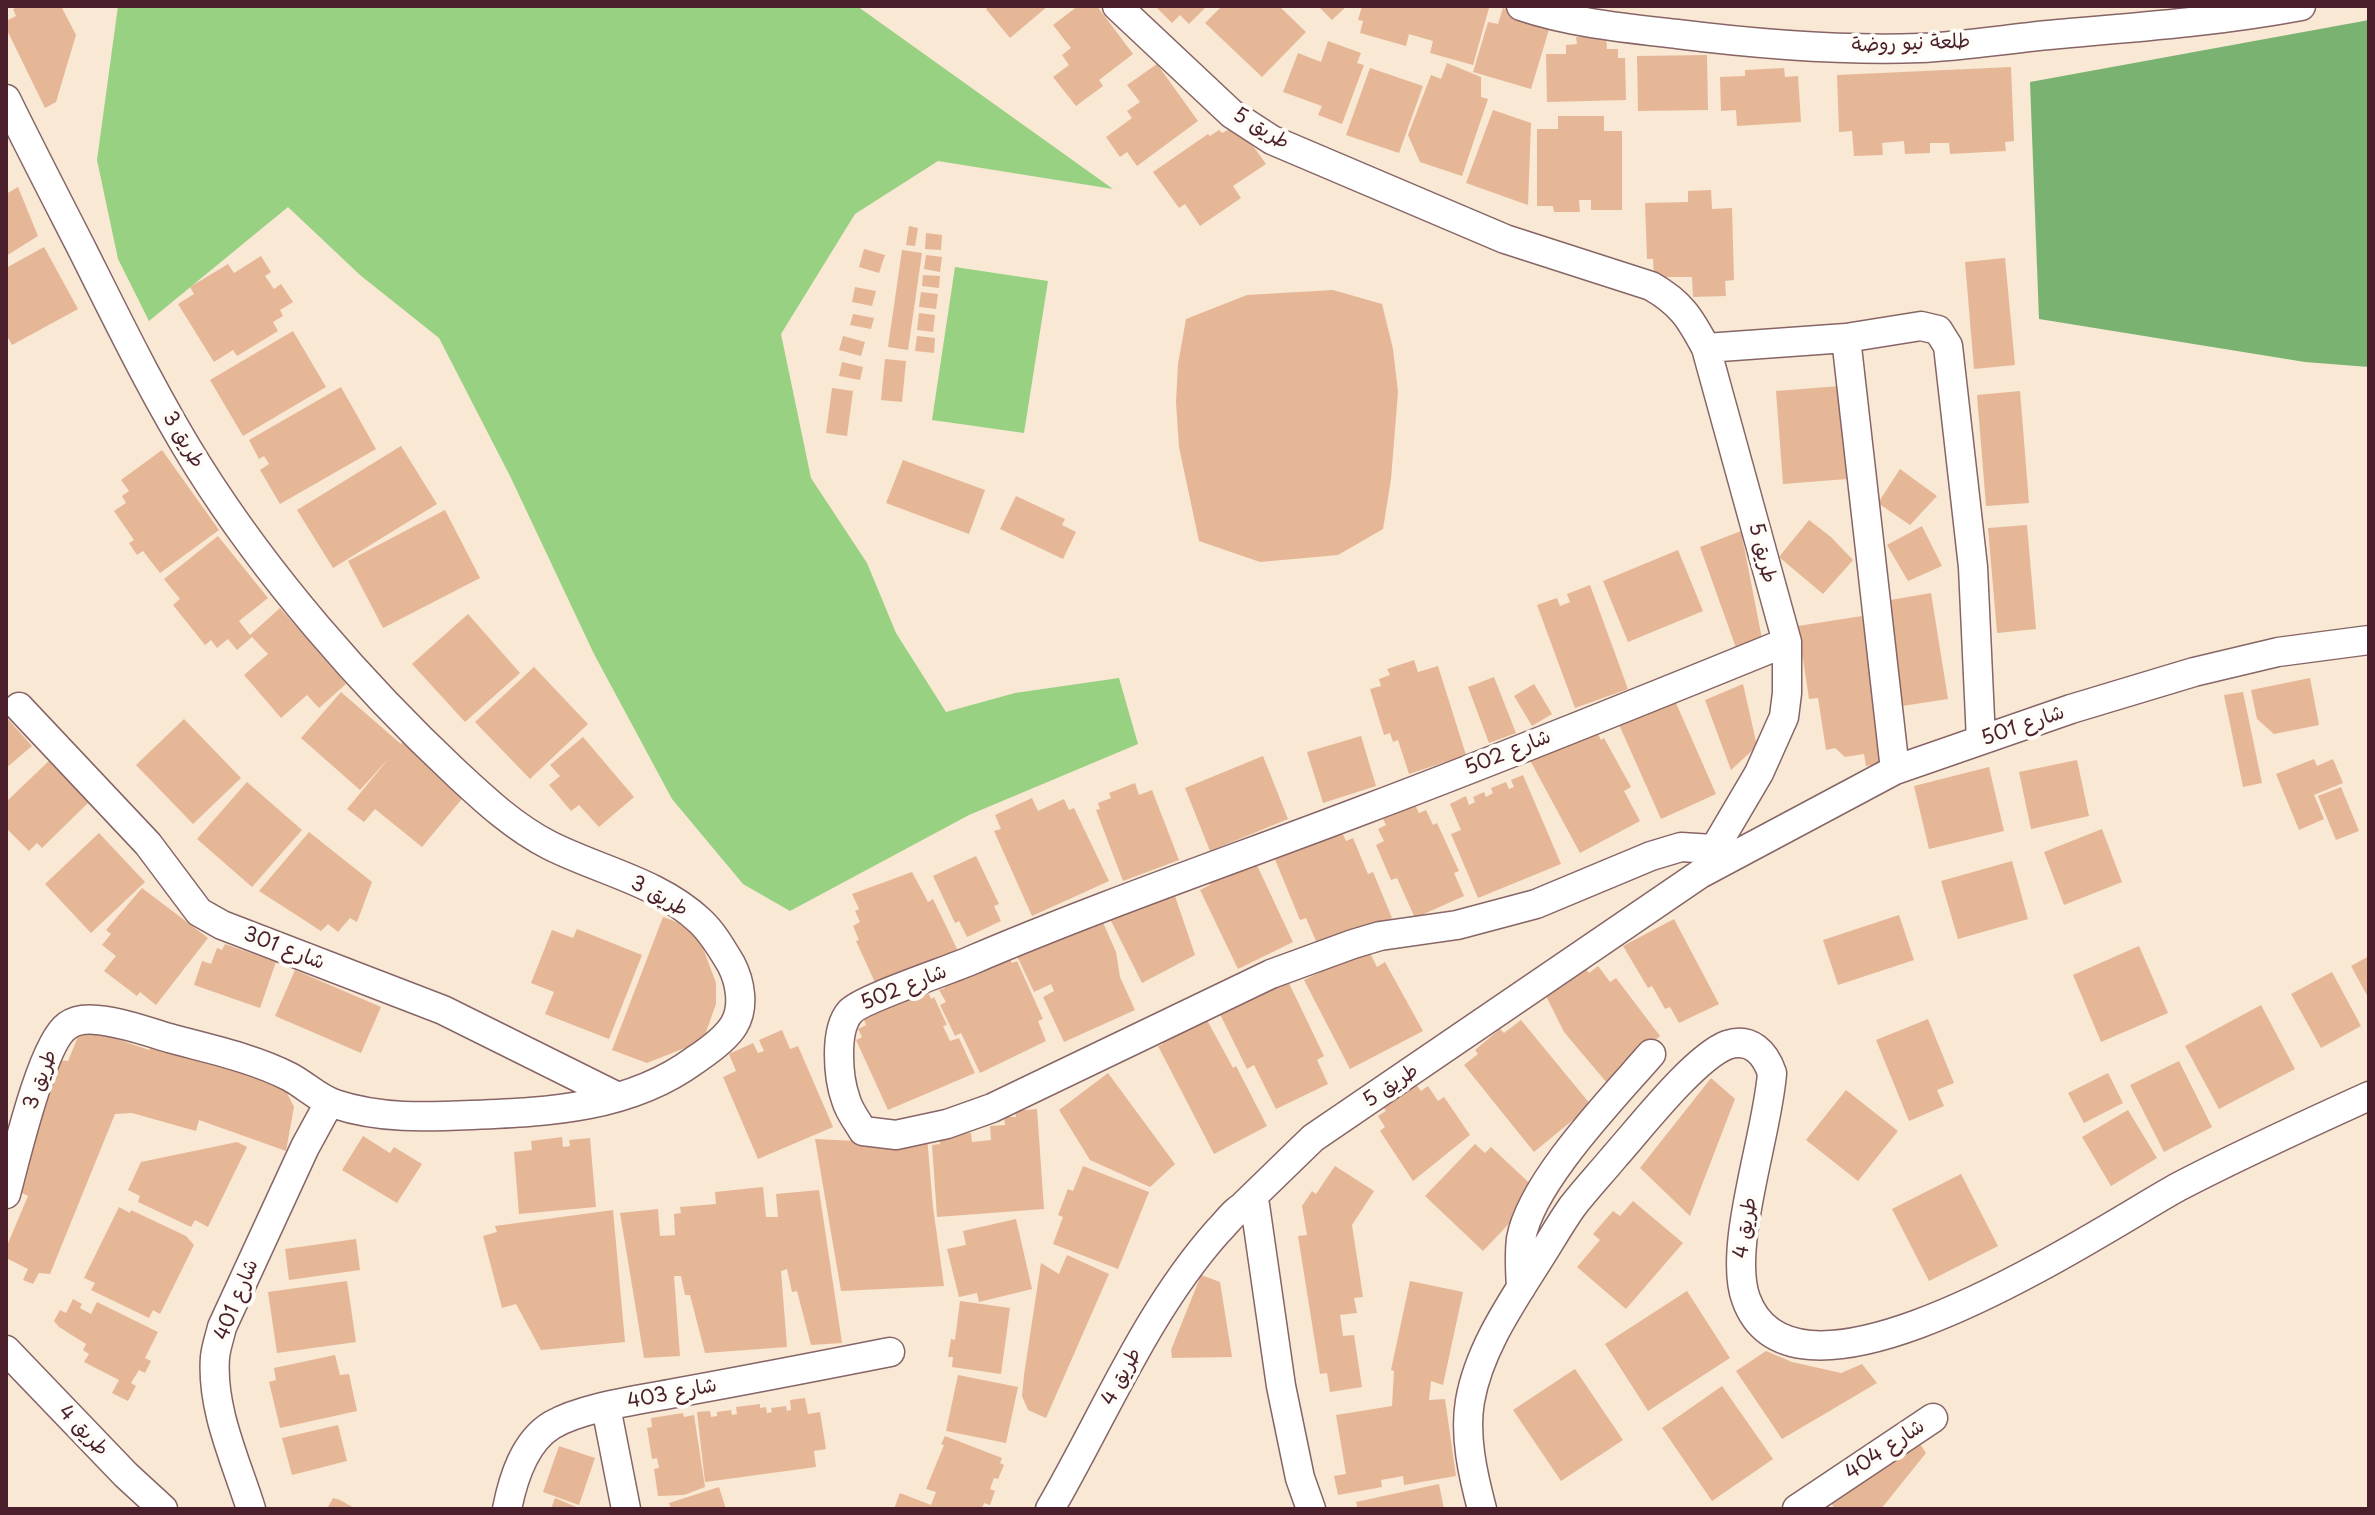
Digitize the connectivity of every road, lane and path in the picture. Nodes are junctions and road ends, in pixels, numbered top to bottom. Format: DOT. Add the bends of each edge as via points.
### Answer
graph roads {
  1 [pos="1117,6"];
  2 [pos="1521,6"];
  3 [pos="2301,6"];
  4 [pos="6,99"];
  5 [pos="1846,338"];
  6 [pos="1706,348"];
  7 [pos="2369,640"];
  8 [pos="1787,642"];
  9 [pos="19,707"];
  10 [pos="1981,740"];
  11 [pos="1895,770"];
  12 [pos="1713,849"];
  13 [pos="1700,874"];
  14 [pos="1651,1054"];
  15 [pos="2369,1096"];
  16 [pos="618,1097"];
  17 [pos="329,1103"];
  18 [pos="6,1194"];
  19 [pos="1244,1205"];
  20 [pos="1521,1288"];
  21 [pos="6,1350"];
  22 [pos="890,1352"];
  23 [pos="606,1407"];
  24 [pos="1933,1418"];
  25 [pos="163,1509"];
  26 [pos="251,1509"];
  27 [pos="507,1509"];
  28 [pos="626,1509"];
  29 [pos="1050,1509"];
  30 [pos="1311,1509"];
  31 [pos="1482,1509"];
  32 [pos="1797,1509"];
  1 -- 6 [label="street, طريق 5" via="1232,114 1272,140 1505,239 1651,286 1672,298 1690,318"];
  2 -- 3 [label="street, طلعة نيو روضة" via="1623,28 1710,38 1920,48 2171,26"];
  4 -- 16 [label="street, طريق 3" via="167,414 289,593 407,724 509,820 543,842 672,901 701,921 721,946 738,976 740,1002 734,1025 693,1062"];
  5 -- 6 [label="street"];
  5 -- 10 [label="street" via="1921,326 1938,330 1948,346 1972,552"];
  5 -- 11 [label="street"];
  6 -- 8 [label="street, طريق 5"];
  7 -- 10 [label="street, شارع 501" via="2278,652 2194,672"];
  8 -- 12 [label="street, طريق 5" via="1784,717 1759,773"];
  8 -- 12 [label="street, شارع 502" via="850,1010 839,1048 846,1100 863,1131 896,1135 947,1124 1079,1068 1271,974 1339,949 1536,904 1666,851"];
  9 -- 16 [label="street, شارع 301" via="148,844 199,912 443,1010"];
  10 -- 11 [label="street, شارع 501"];
  11 -- 13 [label="street, شارع 501"];
  12 -- 13 [label="street, طريق 5"];
  13 -- 19 [label="street, طريق 5" via="1313,1138"];
  14 -- 20 [label="street" via="1552,1174 1522,1236"];
  15 -- 20 [label="street, طريق 4" via="2217,1167 2000,1289 1947,1313 1852,1344 1808,1346 1777,1338 1746,1300 1740,1267 1772,1073 1760,1050 1746,1043 1729,1044 1706,1058 1623,1147 1572,1207"];
  16 -- 17 [label="street, طريق 3" via="566,1110 414,1118"];
  17 -- 18 [label="street, طريق 3" via="262,1064 112,1022 77,1021 67,1025 51,1049"];
  17 -- 26 [label="street, شارع 401" via="222,1327 215,1358 227,1437"];
  19 -- 29 [label="street, طريق 4" via="1166,1298"];
  19 -- 30 [label="street" via="1255,1205 1281,1386"];
  20 -- 31 [label="street, طريق 4" via="1479,1368 1469,1402 1474,1479"];
  21 -- 25 [label="street, طريق 4"];
  22 -- 23 [label="street, شارع 403"];
  23 -- 27 [label="street, شارع 403" via="553,1425 537,1437 512,1486"];
  23 -- 28 [label="street"];
  24 -- 32 [label="street, شارع 404"];
}
